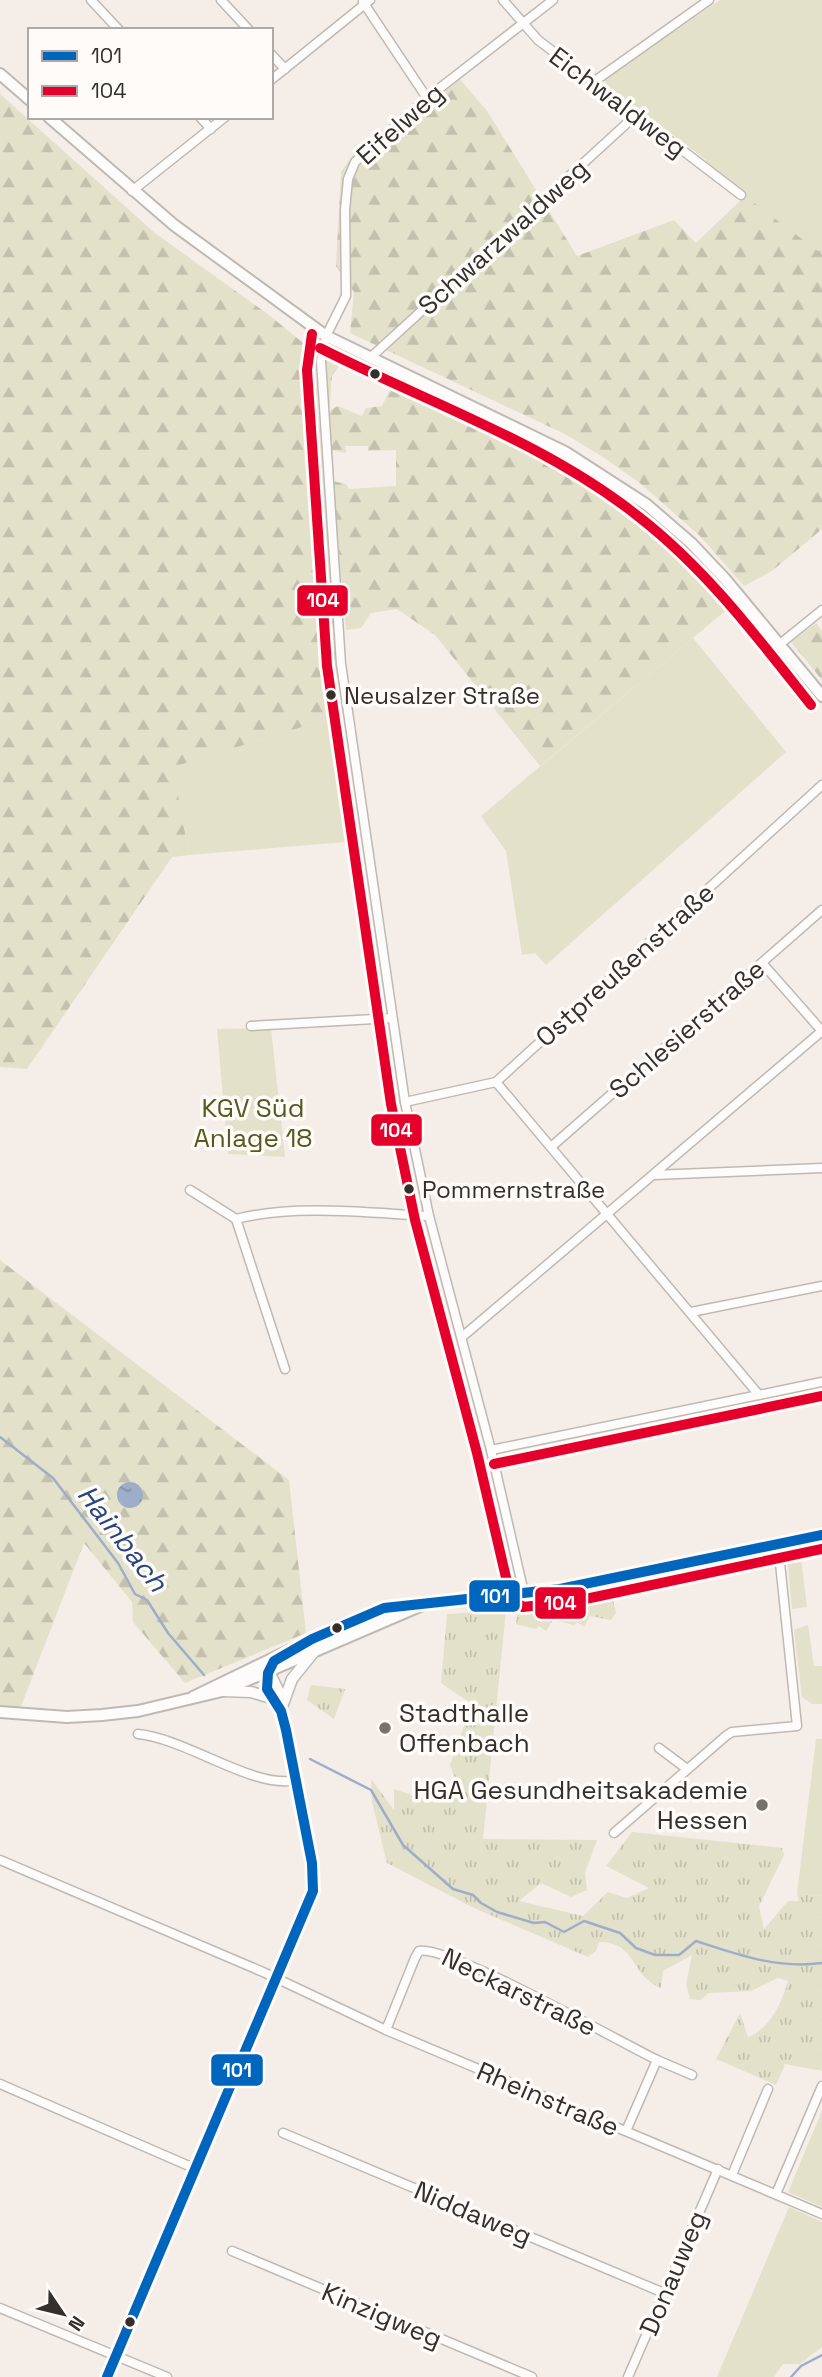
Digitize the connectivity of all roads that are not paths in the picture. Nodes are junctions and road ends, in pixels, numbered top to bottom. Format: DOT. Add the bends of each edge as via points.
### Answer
graph roads {
  1 [pos="91,0"];
  2 [pos="221,0"];
  3 [pos="503,0"];
  4 [pos="553,0"];
  5 [pos="709,0"];
  6 [pos="365,2"];
  7 [pos="521,23"];
  8 [pos="117,28"];
  9 [pos="247,28"];
  10 [pos="273,56"];
  11 [pos="285,69"];
  12 [pos="0,74"];
  13 [pos="273,78"];
  14 [pos="592,83"];
  15 [pos="28,98"];
  16 [pos="427,98"];
  17 [pos="636,115"];
  18 [pos="51,119"];
  19 [pos="202,119"];
  20 [pos="223,119"];
  21 [pos="211,129"];
  22 [pos="132,191"];
  23 [pos="741,195"];
  24 [pos="326,336"];
  25 [pos="370,358"];
  26 [pos="822,610"];
  27 [pos="780,644"];
  28 [pos="822,696"];
  29 [pos="822,785"];
  30 [pos="822,910"];
  31 [pos="762,963"];
  32 [pos="392,1018"];
  33 [pos="251,1026"];
  34 [pos="822,1031"];
  35 [pos="496,1082"];
  36 [pos="405,1102"];
  37 [pos="551,1147"];
  38 [pos="822,1168"];
  39 [pos="652,1175"];
  40 [pos="190,1190"];
  41 [pos="607,1213"];
  42 [pos="429,1216"];
  43 [pos="236,1219"];
  44 [pos="822,1286"];
  45 [pos="691,1312"];
  46 [pos="462,1337"];
  47 [pos="285,1368"];
  48 [pos="822,1382"];
  49 [pos="759,1395"];
  50 [pos="491,1450"];
  51 [pos="822,1535"];
  52 [pos="778,1544"];
  53 [pos="524,1593"];
  54 [pos="436,1601"];
  55 [pos="313,1653"];
  56 [pos="278,1656"];
  57 [pos="256,1667"];
  58 [pos="268,1674"];
  59 [pos="222,1691"];
  60 [pos="192,1697"];
  61 [pos="271,1698"];
  62 [pos="281,1711"];
  63 [pos="0,1712"];
  64 [pos="138,1734"];
  65 [pos="659,1748"];
  66 [pos="687,1769"];
  67 [pos="297,1780"];
  68 [pos="614,1833"];
  69 [pos="0,1860"];
  70 [pos="276,1980"];
  71 [pos="386,2030"];
  72 [pos="657,2060"];
  73 [pos="692,2075"];
  74 [pos="0,2084"];
  75 [pos="822,2086"];
  76 [pos="768,2089"];
  77 [pos="626,2131"];
  78 [pos="283,2133"];
  79 [pos="196,2169"];
  80 [pos="718,2169"];
  81 [pos="732,2175"];
  82 [pos="776,2194"];
  83 [pos="822,2214"];
  84 [pos="232,2251"];
  85 [pos="664,2293"];
  86 [pos="0,2308"];
  87 [pos="116,2356"];
  88 [pos="107,2377"];
  89 [pos="167,2377"];
  90 [pos="532,2377"];
  91 [pos="628,2377"];
  1 -- 8 [label="street"];
  2 -- 9 [label="street"];
  3 -- 7 [label="street, Eichwaldweg"];
  4 -- 7 [label="street, Eifelweg"];
  5 -- 14 [label="street"];
  6 -- 11 [label="street"];
  6 -- 16 [label="street"];
  7 -- 14 [label="street, Eichwaldweg"];
  7 -- 16 [label="street, Eifelweg"];
  10 -- 11 [label="street"];
  11 -- 13 [label="street"];
  12 -- 15 [label="main road"];
  14 -- 17 [label="street, Eichwaldweg"];
  16 -- 24 [label="street, Eifelweg" via="366,150 351,169 344,230 346,296"];
  17 -- 23 [label="street, Eichwaldweg"];
  17 -- 25 [label="street, Schwarzwaldweg"];
  18 -- 22 [label="main road"];
  19 -- 21 [label="street"];
  20 -- 21 [label="street"];
  21 -- 22 [label="street"];
  22 -- 24 [label="main road"];
  24 -- 25 [label="main road"];
  24 -- 32 [label="street" via="321,369 341,664"];
  25 -- 27 [label="main road" via="549,443 616,482 691,543"];
  26 -- 27 [label="street"];
  27 -- 28 [label="main road"];
  29 -- 35 [label="street, Ostpreußenstraße"];
  30 -- 31 [label="street, Schlesierstraße"];
  31 -- 34 [label="street"];
  31 -- 37 [label="street, Schlesierstraße"];
  32 -- 33 [label="street"];
  32 -- 36 [label="street"];
  34 -- 39 [label="street"];
  35 -- 36 [label="street, Ostpreußenstraße"];
  35 -- 37 [label="street"];
  36 -- 42 [label="street"];
  37 -- 41 [label="street"];
  38 -- 39 [label="street"];
  39 -- 41 [label="street"];
  40 -- 43 [label="street"];
  41 -- 45 [label="street"];
  41 -- 46 [label="street"];
  42 -- 43 [label="street" via="350,1212 255,1214"];
  42 -- 46 [label="street"];
  43 -- 47 [label="street"];
  44 -- 45 [label="street"];
  45 -- 49 [label="street"];
  46 -- 50 [label="street"];
  48 -- 49 [label="street"];
  49 -- 50 [label="street"];
  50 -- 53 [label="street"];
  51 -- 52 [label="main road"];
  52 -- 53 [label="main road"];
  52 -- 66 [label="street" via="797,1726 733,1732"];
  53 -- 54 [label="main road"];
  54 -- 55 [label="main road"];
  54 -- 56 [label="main road" via="384,1608"];
  55 -- 58 [label="main road"];
  55 -- 62 [label="street" via="292,1679"];
  56 -- 57 [label="main road"];
  56 -- 58 [label="street"];
  57 -- 58 [label="street"];
  57 -- 60 [label="main road"];
  58 -- 59 [label="main road"];
  58 -- 61 [label="street"];
  58 -- 62 [label="street" via="277,1687"];
  59 -- 60 [label="main road"];
  59 -- 61 [label="street"];
  60 -- 63 [label="main road" via="138,1711 86,1716"];
  61 -- 62 [label="street"];
  62 -- 67 [label="street"];
  64 -- 67 [label="street" via="167,1738 271,1782"];
  65 -- 66 [label="street"];
  66 -- 68 [label="street"];
  67 -- 70 [label="street" via="314,1885"];
  69 -- 70 [label="street, Rheinstraße"];
  70 -- 71 [label="street, Rheinstraße"];
  70 -- 79 [label="street"];
  71 -- 72 [label="street, Neckarstraße" via="415,1958 428,1948"];
  71 -- 77 [label="street, Rheinstraße"];
  72 -- 73 [label="street, Neckarstraße"];
  72 -- 77 [label="street"];
  74 -- 79 [label="street"];
  75 -- 82 [label="street"];
  76 -- 81 [label="street"];
  77 -- 80 [label="street, Rheinstraße"];
  78 -- 85 [label="street, Niddaweg"];
  79 -- 87 [label="street"];
  80 -- 81 [label="street, Rheinstraße"];
  80 -- 85 [label="street, Donauweg"];
  81 -- 82 [label="street, Rheinstraße"];
  82 -- 83 [label="street, Rheinstraße"];
  84 -- 90 [label="street, Kinzigweg"];
  85 -- 91 [label="street, Donauweg"];
  86 -- 87 [label="street"];
  87 -- 88 [label="street"];
  87 -- 89 [label="street"];
}
